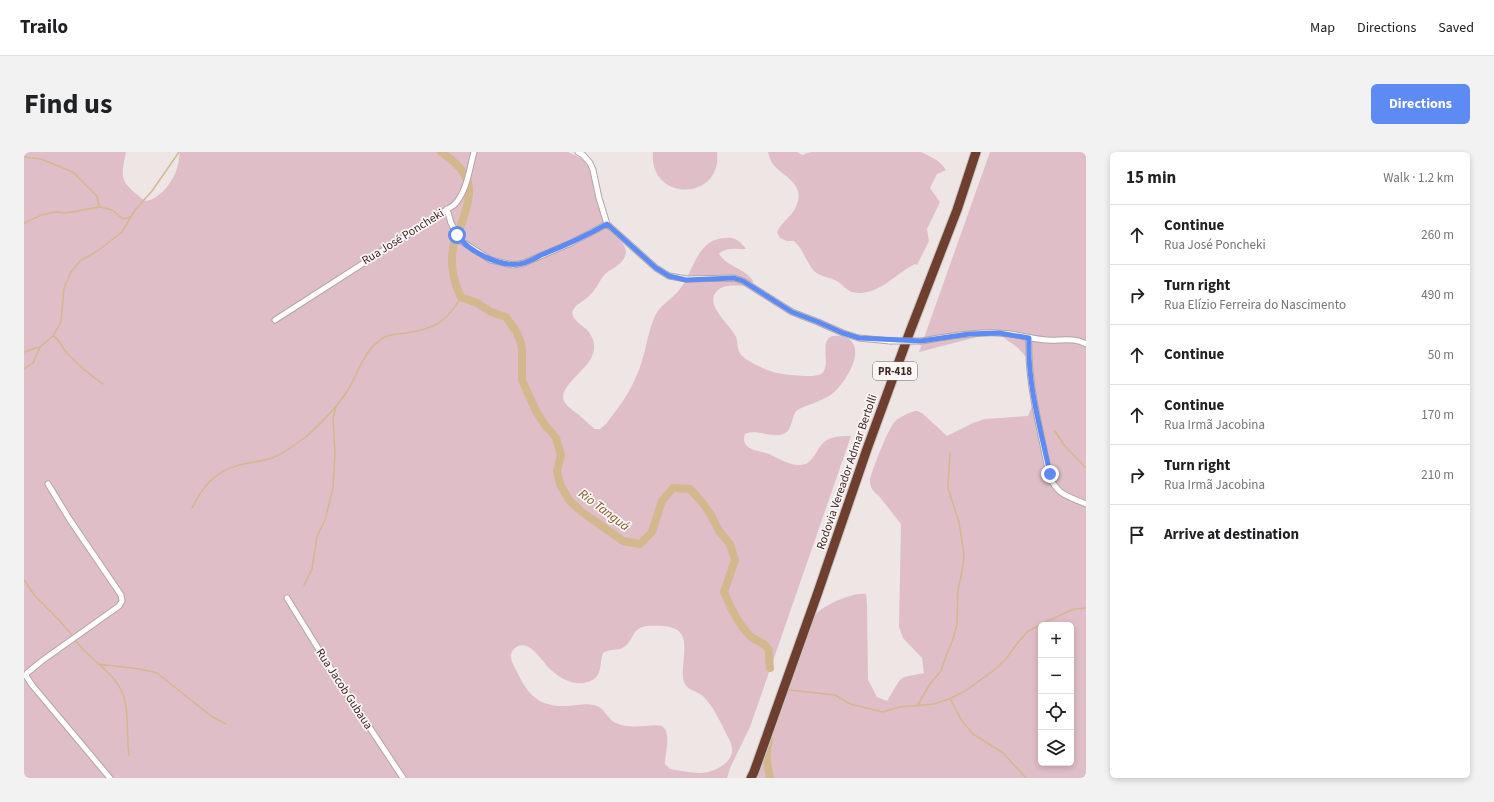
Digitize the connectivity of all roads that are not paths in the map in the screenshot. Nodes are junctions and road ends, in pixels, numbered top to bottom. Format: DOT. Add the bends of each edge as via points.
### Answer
graph roads {
  1 [pos="474,152"];
  2 [pos="578,152"];
  3 [pos="976,152"];
  4 [pos="447,209"];
  5 [pos="607,224"];
  6 [pos="275,320"];
  7 [pos="1029,338"];
  8 [pos="1086,344"];
  9 [pos="48,484"];
  10 [pos="1086,504"];
  11 [pos="287,598"];
  12 [pos="110,778"];
  13 [pos="403,778"];
  14 [pos="751,778"];
  1 -- 4 [label="street" via="460,200"];
  2 -- 5 [label="street" via="590,162"];
  3 -- 14 [label="highway, Rodovia Vereador Admar Bertolli / PR-418"];
  4 -- 5 [label="street, Rua José Poncheki" via="461,241 491,260 513,264 524,263"];
  4 -- 6 [label="street, Rua José Poncheki"];
  5 -- 7 [label="street, bridge" via="656,268 669,276 686,280 734,278 792,312 859,338 921,341 969,334 999,333"];
  7 -- 8 [label="street" via="1071,340"];
  7 -- 10 [label="street" via="1033,394 1053,485 1059,492"];
  9 -- 12 [label="street" via="122,594 122,601 119,606 43,660 26,676"];
  11 -- 13 [label="street, Rua Jacob Gubaua"];
}
